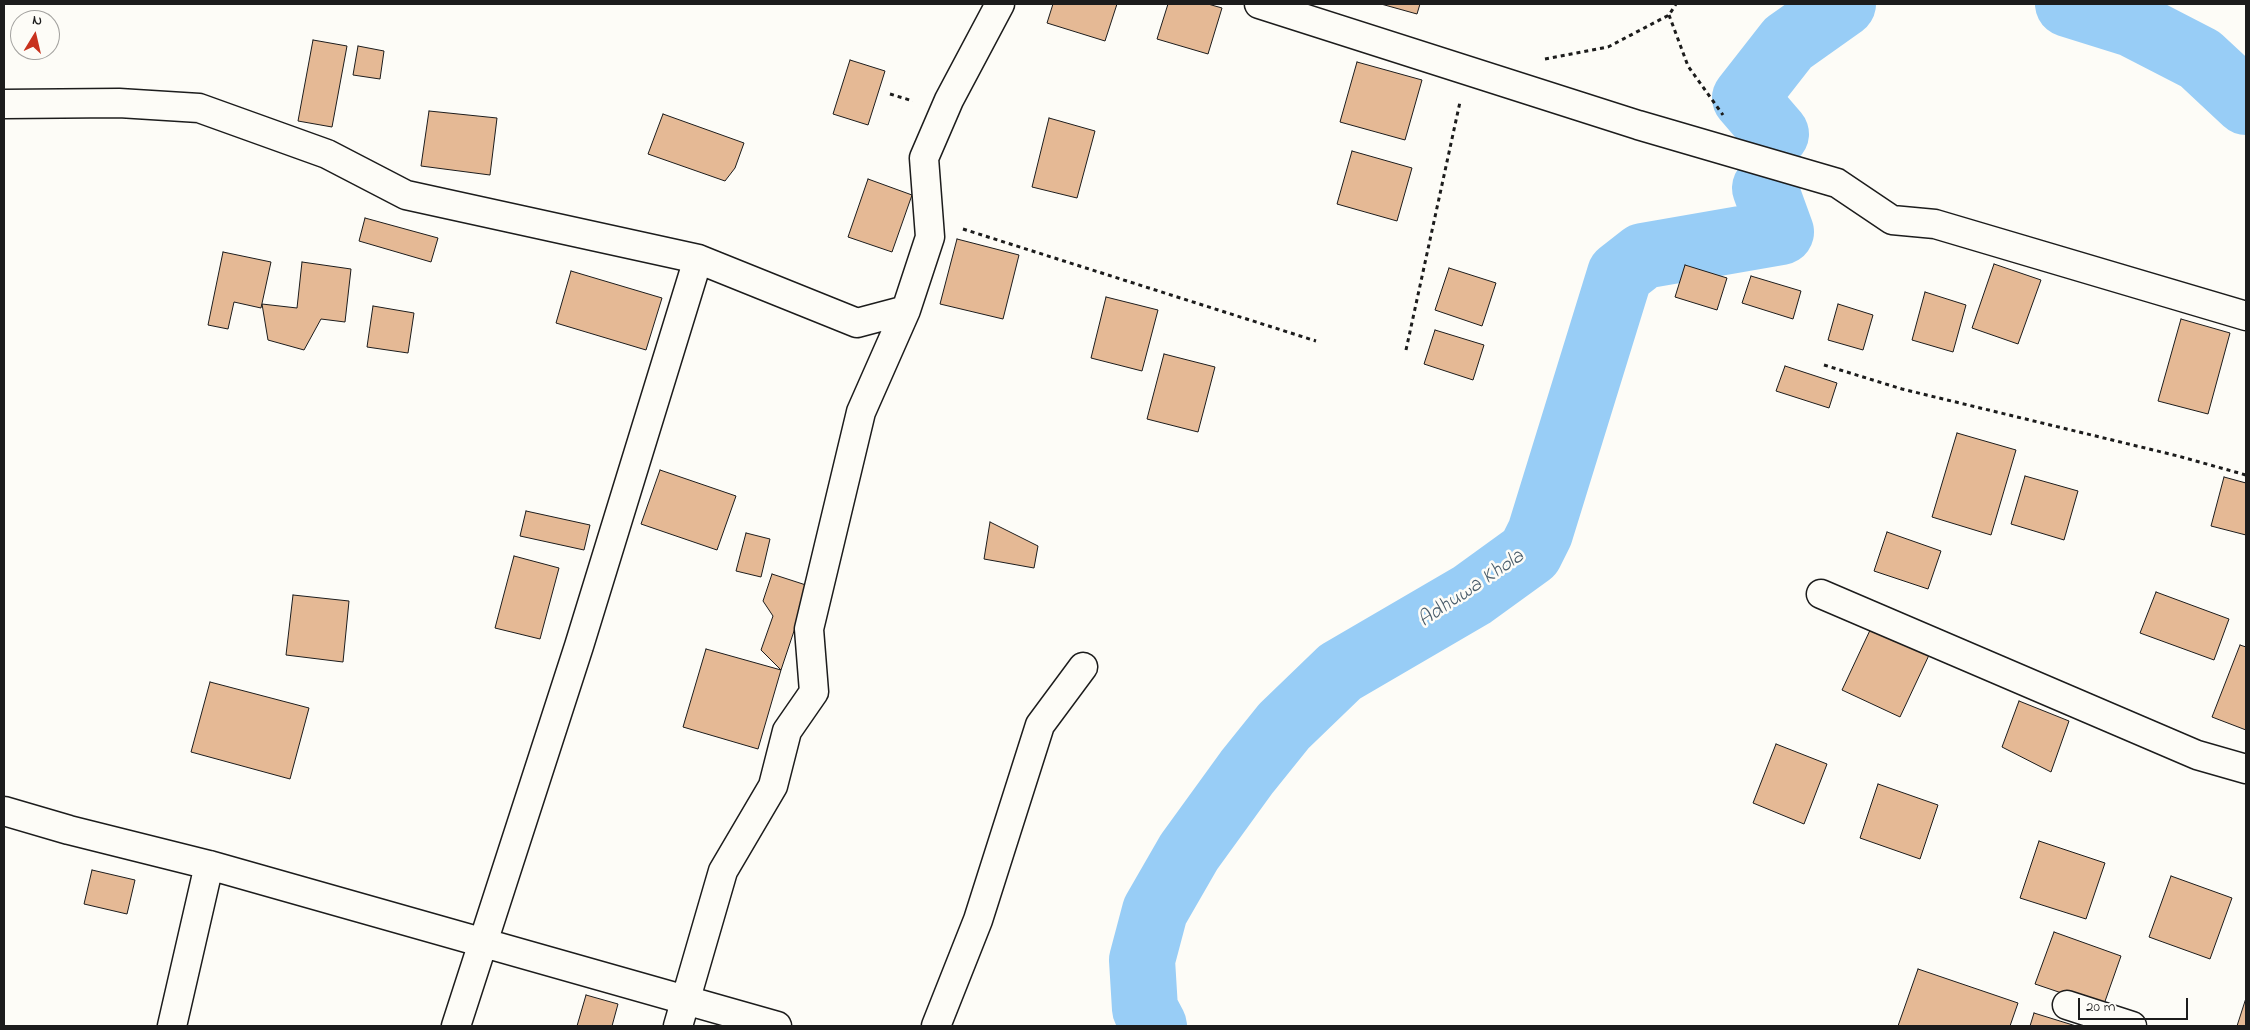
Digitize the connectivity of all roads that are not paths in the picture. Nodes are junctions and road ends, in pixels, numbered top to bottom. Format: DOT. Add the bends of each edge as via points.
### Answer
graph roads {
  1 [pos="1000,4"];
  2 [pos="1259,4"];
  3 [pos="4,104"];
  4 [pos="698,259"];
  5 [pos="906,310"];
  6 [pos="2246,316"];
  7 [pos="1821,594"];
  8 [pos="1083,667"];
  9 [pos="2246,769"];
  10 [pos="4,811"];
  11 [pos="209,865"];
  12 [pos="483,944"];
  13 [pos="685,1000"];
  14 [pos="2067,1005"];
  15 [pos="172,1026"];
  16 [pos="456,1026"];
  17 [pos="678,1026"];
  18 [pos="777,1026"];
  19 [pos="936,1026"];
  20 [pos="2132,1026"];
  1 -- 5 [label="street" via="949,100 924,158 930,236"];
  2 -- 6 [label="street" via="1638,126 1837,183 1892,220 1935,224"];
  3 -- 4 [label="street" via="119,103 199,108 327,154 406,195"];
  4 -- 5 [label="street" via="857,324"];
  4 -- 12 [label="street"];
  5 -- 13 [label="street" via="861,412 809,629 814,692 787,732 773,786 723,871"];
  7 -- 9 [label="street" via="2197,755"];
  8 -- 19 [label="street" via="1040,725 978,920"];
  10 -- 11 [label="street"];
  11 -- 12 [label="street"];
  11 -- 15 [label="street"];
  12 -- 13 [label="street"];
  12 -- 16 [label="street"];
  13 -- 17 [label="street"];
  13 -- 18 [label="street"];
  14 -- 20 [label="street"];
}
